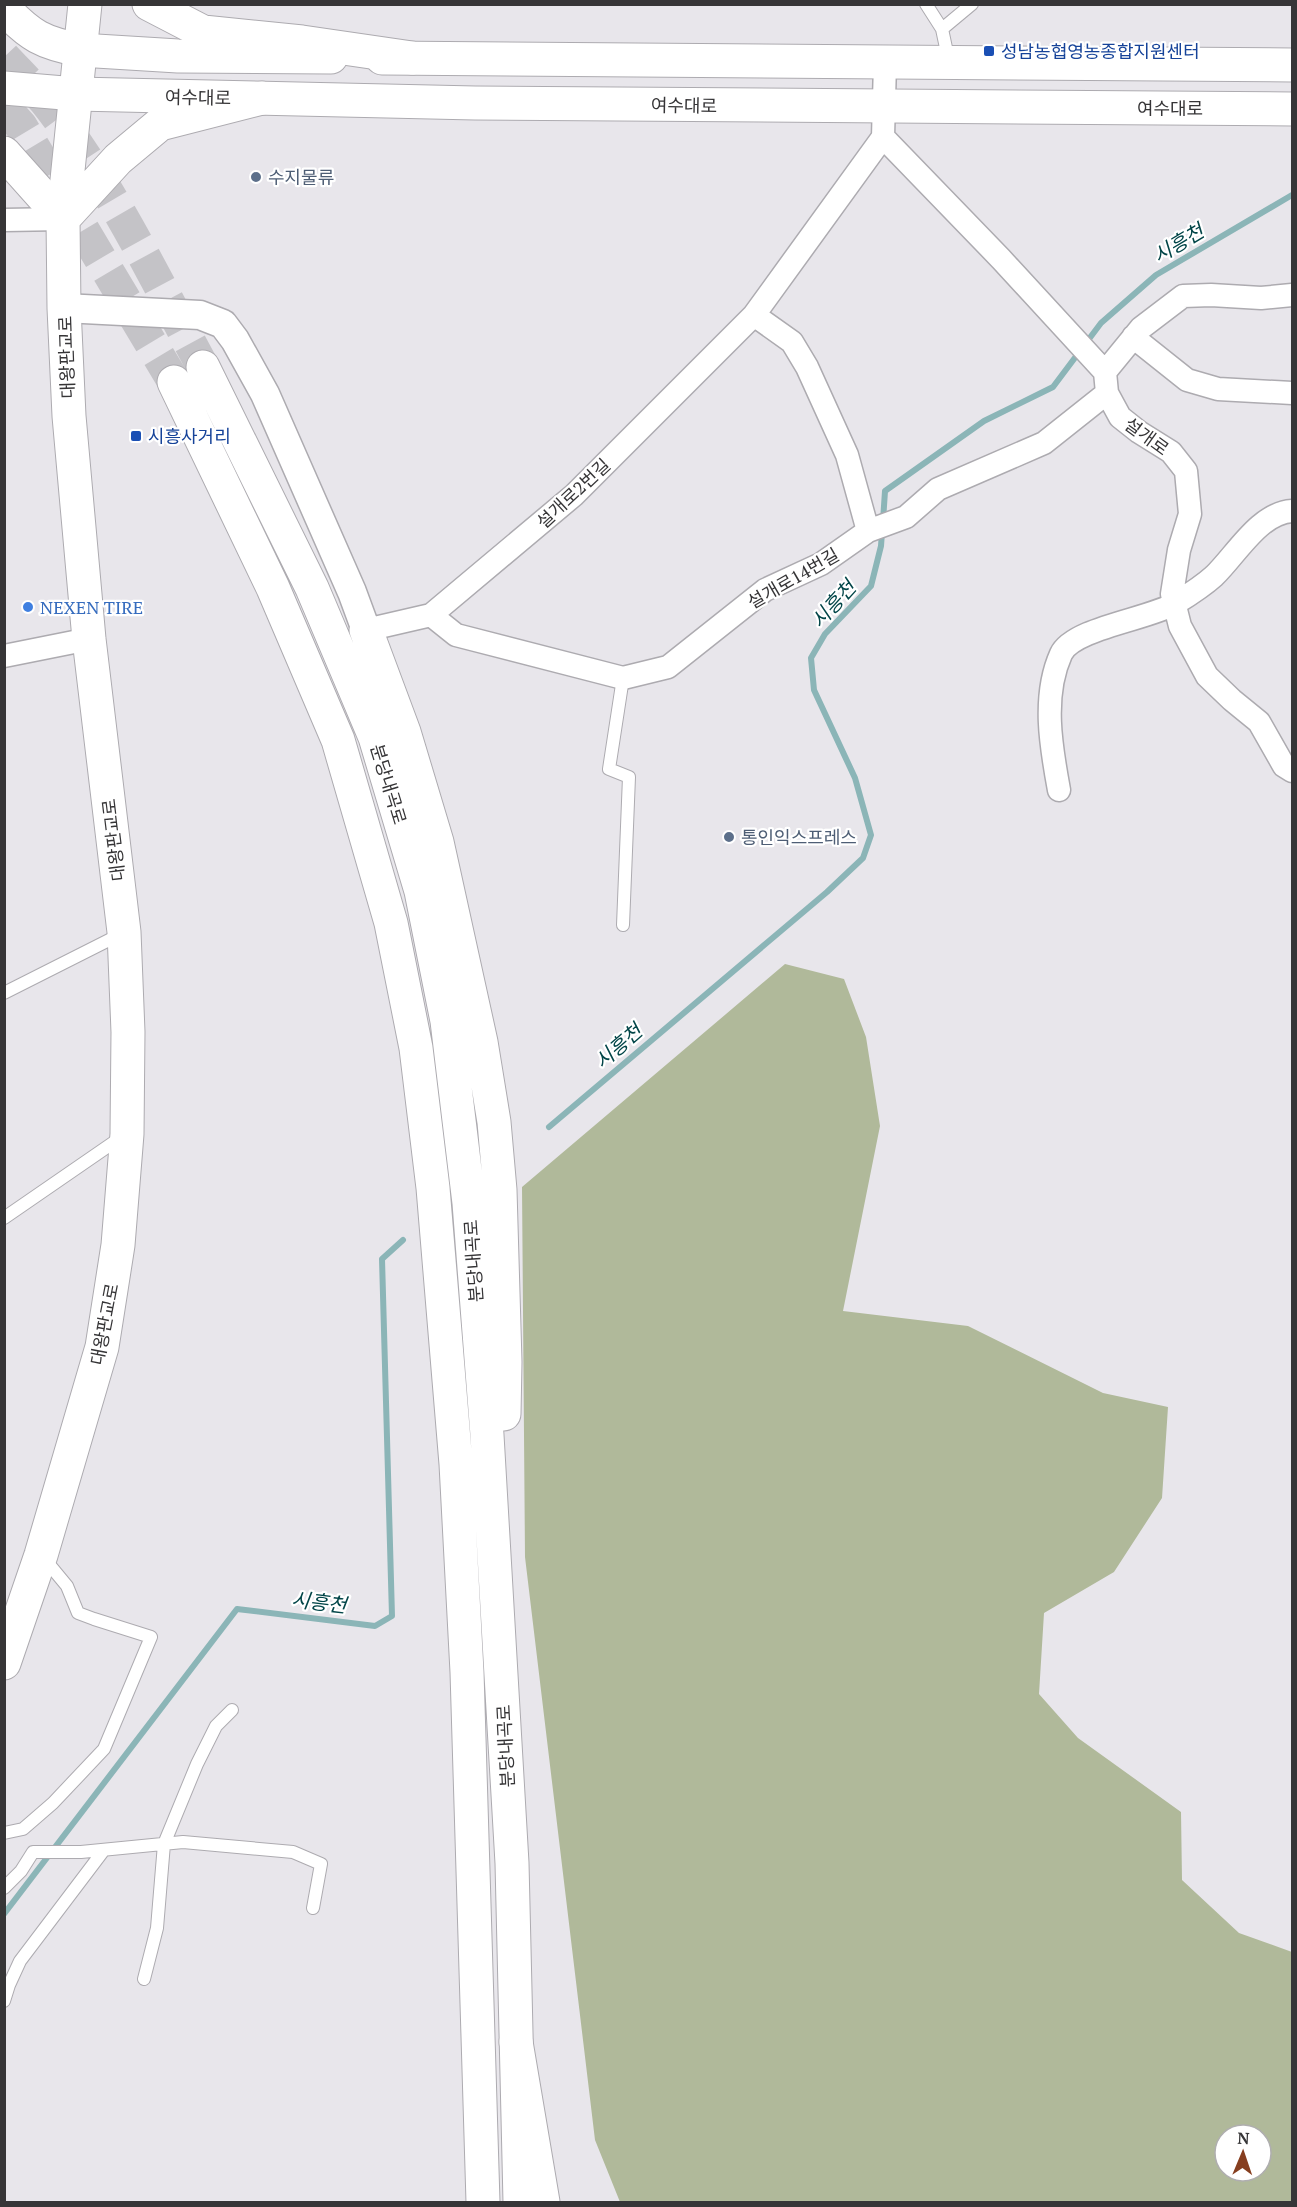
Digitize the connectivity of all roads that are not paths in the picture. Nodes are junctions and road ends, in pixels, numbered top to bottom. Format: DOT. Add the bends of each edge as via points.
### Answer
graph roads {
  1 [pos="85,4"];
  2 [pos="149,4"];
  3 [pos="926,4"];
  4 [pos="972,4"];
  5 [pos="4,8"];
  6 [pos="942,29"];
  7 [pos="80,50"];
  8 [pos="412,58"];
  9 [pos="885,63"];
  10 [pos="949,63"];
  11 [pos="1293,65"];
  12 [pos="4,88"];
  13 [pos="76,94"];
  14 [pos="262,98"];
  15 [pos="1293,109"];
  16 [pos="884,122"];
  17 [pos="4,153"];
  18 [pos="63,219"];
  19 [pos="4,220"];
  20 [pos="1293,295"];
  21 [pos="64,308"];
  22 [pos="754,315"];
  23 [pos="1133,337"];
  24 [pos="203,367"];
  25 [pos="1101,374"];
  26 [pos="174,382"];
  27 [pos="1293,393"];
  28 [pos="1293,511"];
  29 [pos="869,531"];
  30 [pos="1174,604"];
  31 [pos="432,615"];
  32 [pos="366,630"];
  33 [pos="89,639"];
  34 [pos="4,656"];
  35 [pos="623,678"];
  36 [pos="1293,771"];
  37 [pos="1059,790"];
  38 [pos="623,925"];
  39 [pos="124,932"];
  40 [pos="4,993"];
  41 [pos="127,1134"];
  42 [pos="4,1218"];
  43 [pos="489,1485"];
  44 [pos="41,1555"];
  45 [pos="12,1619"];
  46 [pos="4,1662"];
  47 [pos="232,1710"];
  48 [pos="4,1833"];
  49 [pos="164,1844"];
  50 [pos="104,1850"];
  51 [pos="4,1888"];
  52 [pos="312,1908"];
  53 [pos="144,1979"];
  54 [pos="4,2001"];
  55 [pos="516,2042"];
  56 [pos="483,2202"];
  57 [pos="520,2202"];
  58 [pos="543,2202"];
  1 -- 7 [label="main road, 대왕판교로"];
  2 -- 8 [label="main road" via="203,32"];
  3 -- 6 [label="lane"];
  4 -- 6 [label="lane"];
  5 -- 7 [label="main road" via="32,35"];
  6 -- 10 [label="lane"];
  7 -- 8 [label="main road" via="178,56"];
  7 -- 13 [label="main road, 대왕판교로"];
  8 -- 9 [label="main road"];
  9 -- 10 [label="main road"];
  9 -- 16 [label="street"];
  10 -- 11 [label="main road"];
  12 -- 13 [label="main road, 여수대로"];
  13 -- 14 [label="main road, 여수대로"];
  13 -- 18 [label="main road, 대왕판교로"];
  14 -- 16 [label="main road, 여수대로"];
  14 -- 18 [label="main road" via="160,124 118,159"];
  15 -- 16 [label="main road, 여수대로"];
  16 -- 22 [label="street, 설개로2번길"];
  16 -- 25 [label="street, 설개로" via="1074,338"];
  17 -- 18 [label="main road"];
  18 -- 19 [label="street"];
  18 -- 21 [label="main road, 대왕판교로"];
  20 -- 23 [label="street, 설개로14번길" via="1183,296"];
  21 -- 32 [label="street" via="200,315 223,324 265,394"];
  21 -- 33 [label="main road, 대왕판교로" via="69,416"];
  22 -- 29 [label="street" via="792,342 807,367 847,455"];
  22 -- 31 [label="street, 설개로2번길" via="574,495"];
  23 -- 25 [label="street, 설개로14번길"];
  23 -- 27 [label="street" via="1187,380 1218,389"];
  24 -- 43 [label="main road, 분당내곡로" via="312,588 375,737 421,891 447,1021 469,1203"];
  25 -- 29 [label="street, 설개로14번길" via="1044,443 938,489 906,517"];
  25 -- 30 [label="street, 설개로" via="1120,417 1171,452 1185,471 1190,514 1179,550"];
  26 -- 56 [label="main road, 분당내곡로" via="273,588 338,740 391,923 416,1048 434,1188 456,1464 467,1672"];
  28 -- 30 [label="street" via="1284,511 1255,529 1212,578"];
  29 -- 35 [label="street, 설개로14번길" via="821,564 765,590 668,667"];
  30 -- 36 [label="street, 설개로" via="1180,626 1208,676 1259,722 1284,766"];
  30 -- 37 [label="street" via="1082,636 1062,652 1050,704 1052,753"];
  31 -- 32 [label="street, 설개로2번길"];
  31 -- 35 [label="street, 설개로14번길" via="456,635"];
  32 -- 43 [label="main road" via="404,732 437,842 481,1042 494,1122 505,1362 504,1417"];
  33 -- 34 [label="street"];
  33 -- 39 [label="main road, 대왕판교로"];
  35 -- 38 [label="lane" via="609,769 629,777"];
  39 -- 40 [label="lane"];
  39 -- 41 [label="main road, 대왕판교로" via="129,1032"];
  41 -- 42 [label="lane"];
  41 -- 44 [label="main road, 대왕판교로" via="118,1245 102,1347"];
  43 -- 55 [label="main road, 분당내곡로" via="512,1863"];
  44 -- 45 [label="main road, 대왕판교로"];
  44 -- 48 [label="lane" via="67,1586 78,1613 151,1637 104,1749 23,1829"];
  45 -- 46 [label="main road, 대왕판교로"];
  47 -- 49 [label="lane" via="216,1726"];
  49 -- 50 [label="lane"];
  49 -- 52 [label="lane" via="294,1852 321,1864"];
  49 -- 53 [label="lane" via="157,1928"];
  50 -- 51 [label="lane" via="33,1852"];
  50 -- 54 [label="lane" via="20,1961"];
  55 -- 57 [label="main road, 분당내곡로"];
  55 -- 58 [label="main road"];
}
